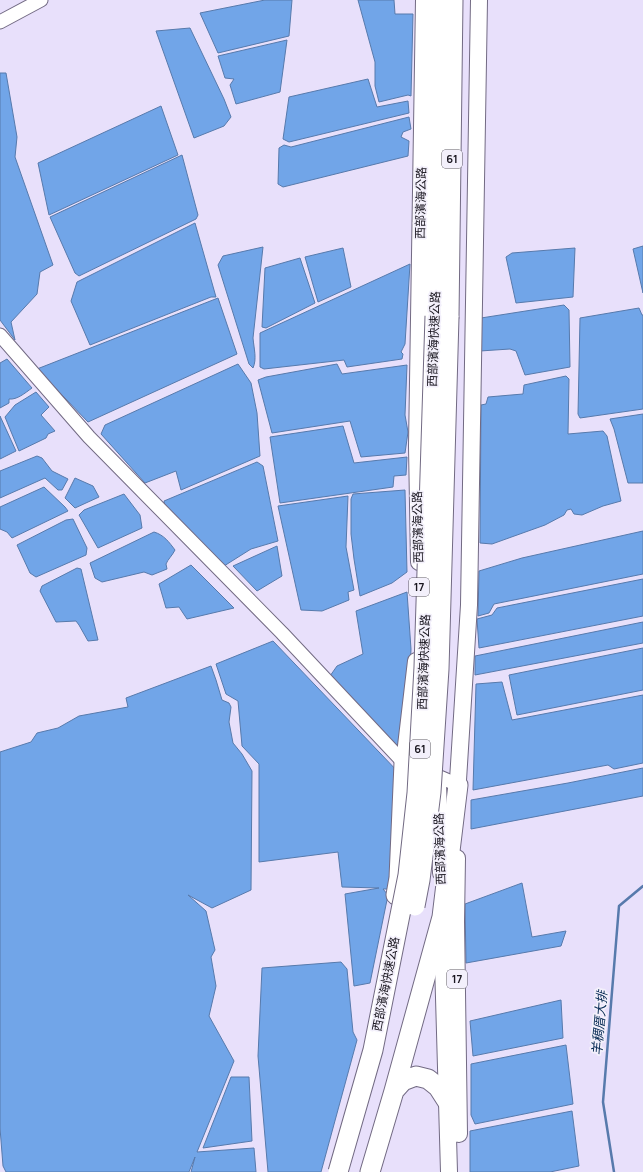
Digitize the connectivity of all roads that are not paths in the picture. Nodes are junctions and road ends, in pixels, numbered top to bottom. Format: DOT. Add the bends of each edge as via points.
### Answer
graph roads {
  1 [pos="41,0"];
  2 [pos="424,0"];
  3 [pos="440,0"];
  4 [pos="453,0"];
  5 [pos="479,0"];
  6 [pos="0,22"];
  7 [pos="442,317"];
  8 [pos="0,335"];
  9 [pos="418,642"];
  10 [pos="404,763"];
  11 [pos="438,776"];
  12 [pos="458,785"];
  13 [pos="442,917"];
  14 [pos="394,1091"];
  15 [pos="447,1101"];
  16 [pos="330,1172"];
  17 [pos="338,1172"];
  18 [pos="351,1172"];
  19 [pos="370,1172"];
  20 [pos="449,1172"];
  21 [pos="459,1172"];
  1 -- 6 [label="street"];
  2 -- 9 [label="main road, 西部濱海公路 / 17" via="417,446"];
  3 -- 7 [label="highway, 西部濱海快速公路 / 61"];
  4 -- 7 [label="highway, 西部濱海快速公路 / 61"];
  5 -- 12 [label="main road, 西部濱海公路 / 17" via="469,605"];
  7 -- 17 [label="highway, 西部濱海快速公路 / 61, bridge" via="417,793 408,875 373,1050"];
  7 -- 18 [label="highway, 西部濱海快速公路 / 61, bridge" via="439,669 431,792 419,888 394,1005"];
  8 -- 10 [label="street" via="89,437 282,633"];
  9 -- 10 [label="main road"];
  9 -- 11 [label="main road, 西部濱海公路 / 17"];
  10 -- 11 [label="street"];
  10 -- 16 [label="highway" via="399,878 387,960"];
  11 -- 12 [label="street"];
  11 -- 13 [label="main road, 西部濱海公路 / 17"];
  12 -- 13 [label="highway"];
  12 -- 21 [label="main road, 西部濱海公路 / 17" via="456,921"];
  13 -- 14 [label="highway"];
  13 -- 15 [label="main road, 西部濱海公路 / 17"];
  14 -- 15 [label="highway" via="403,1081 416,1076 428,1079 438,1086"];
  14 -- 19 [label="highway"];
  15 -- 20 [label="main road, 西部濱海公路 / 17"];
}
